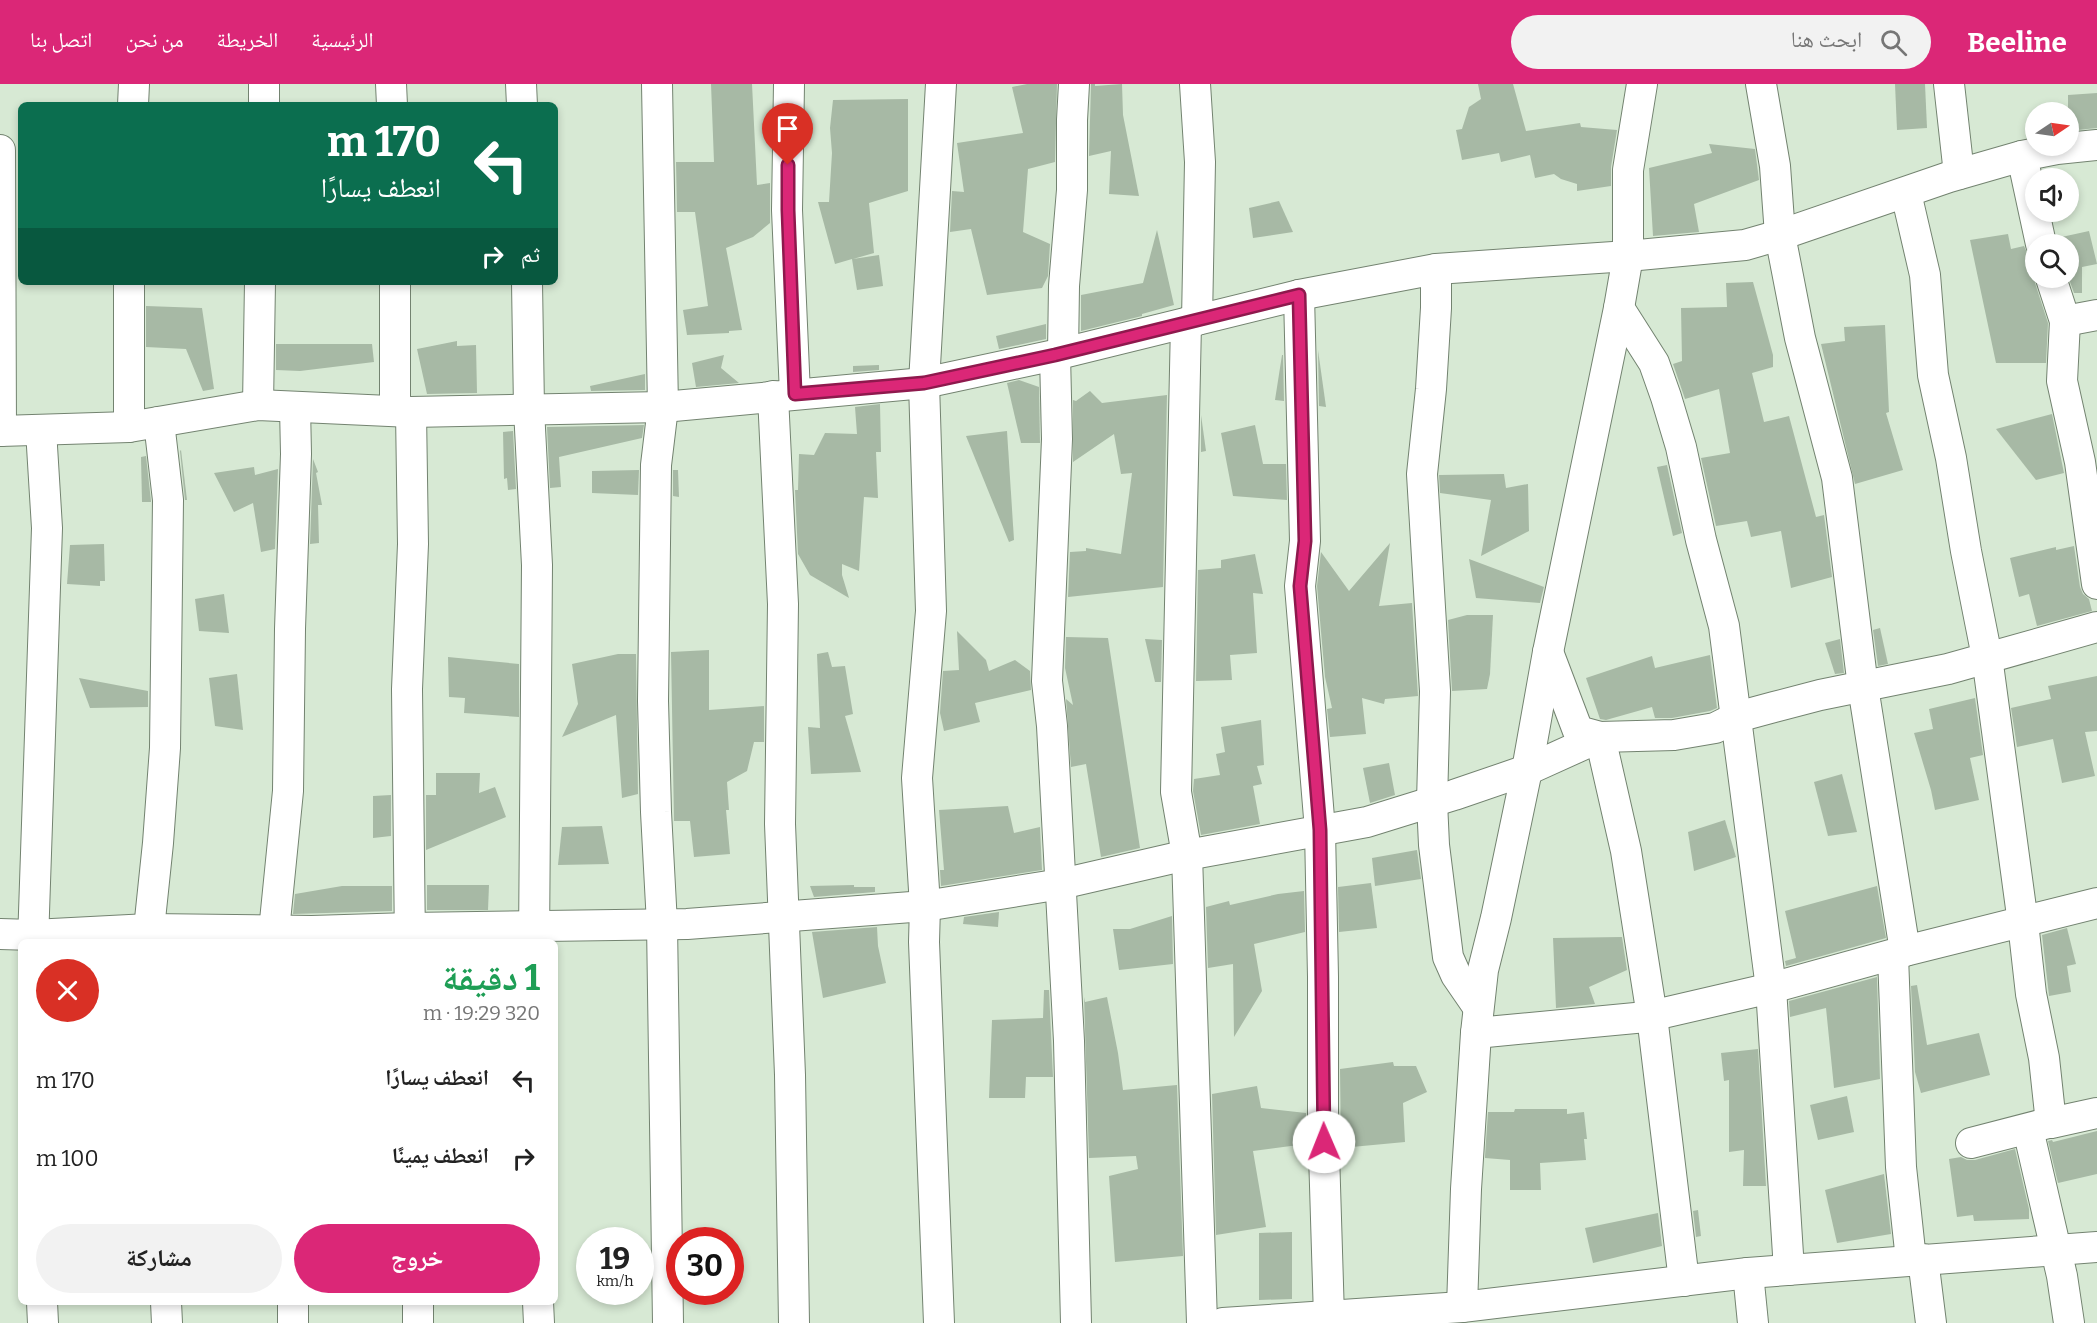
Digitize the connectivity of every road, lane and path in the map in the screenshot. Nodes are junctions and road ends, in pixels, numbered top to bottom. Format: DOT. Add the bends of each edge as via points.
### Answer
graph roads {
  1 [pos="134,84"];
  2 [pos="264,84"];
  3 [pos="391,84"];
  4 [pos="521,84"];
  5 [pos="657,84"];
  6 [pos="789,84"];
  7 [pos="940,84"];
  8 [pos="1074,84"];
  9 [pos="1195,84"];
  10 [pos="1642,84"];
  11 [pos="1761,84"];
  12 [pos="1950,84"];
  13 [pos="133,102"];
  14 [pos="264,102"];
  15 [pos="392,102"];
  16 [pos="522,102"];
  17 [pos="2097,145"];
  18 [pos="0,150"];
  19 [pos="2022,156"];
  20 [pos="1959,174"];
  21 [pos="1906,193"];
  22 [pos="11,200"];
  23 [pos="2039,234"];
  24 [pos="1780,235"];
  25 [pos="1628,256"];
  26 [pos="1436,269"];
  27 [pos="129,285"];
  28 [pos="260,285"];
  29 [pos="395,285"];
  30 [pos="527,285"];
  31 [pos="2054,288"];
  32 [pos="1299,295"];
  33 [pos="1618,308"];
  34 [pos="2097,315"];
  35 [pos="1192,321"];
  36 [pos="2065,321"];
  37 [pos="1059,354"];
  38 [pos="924,383"];
  39 [pos="784,395"];
  40 [pos="258,405"];
  41 [pos="295,407"];
  42 [pos="663,407"];
  43 [pos="529,409"];
  44 [pos="403,412"];
  45 [pos="159,422"];
  46 [pos="129,427"];
  47 [pos="41,430"];
  48 [pos="1,431"];
  49 [pos="2097,584"];
  50 [pos="2097,627"];
  51 [pos="1548,652"];
  52 [pos="1987,657"];
  53 [pos="1863,687"];
  54 [pos="1737,717"];
  55 [pos="1600,736"];
  56 [pos="1527,770"];
  57 [pos="1432,802"];
  58 [pos="1320,830"];
  59 [pos="1187,855"];
  60 [pos="1061,884"];
  61 [pos="2097,903"];
  62 [pos="925,906"];
  63 [pos="783,915"];
  64 [pos="2023,922"];
  65 [pos="662,924"];
  66 [pos="0,934"];
  67 [pos="158,934"];
  68 [pos="534,934"];
  69 [pos="410,935"];
  70 [pos="275,936"];
  71 [pos="33,938"];
  72 [pos="1899,953"];
  73 [pos="1771,988"];
  74 [pos="1652,1016"];
  75 [pos="1477,1020"];
  76 [pos="2097,1113"];
  77 [pos="2039,1126"];
  78 [pos="1971,1143"];
  79 [pos="2097,1247"];
  80 [pos="2056,1250"];
  81 [pos="1917,1260"];
  82 [pos="1789,1270"];
  83 [pos="1748,1273"];
  84 [pos="1684,1281"];
  85 [pos="42,1305"];
  86 [pos="166,1305"];
  87 [pos="293,1305"];
  88 [pos="418,1305"];
  89 [pos="538,1305"];
  90 [pos="1462,1307"];
  91 [pos="1428,1316"];
  92 [pos="1329,1317"];
  93 [pos="1254,1322"];
  94 [pos="43,1323"];
  95 [pos="166,1323"];
  96 [pos="293,1323"];
  97 [pos="418,1323"];
  98 [pos="538,1323"];
  99 [pos="668,1323"];
  100 [pos="794,1323"];
  101 [pos="939,1323"];
  102 [pos="1076,1323"];
  103 [pos="1202,1323"];
  104 [pos="1223,1323"];
  105 [pos="1753,1323"];
  106 [pos="1931,1323"];
  107 [pos="2069,1323"];
  1 -- 13 [label="street"];
  2 -- 14 [label="street"];
  3 -- 15 [label="street"];
  4 -- 16 [label="street"];
  5 -- 42 [label="street"];
  6 -- 39 [label="street"];
  7 -- 38 [label="street"];
  8 -- 37 [label="street" via="1072,190"];
  9 -- 35 [label="street" via="1200,162"];
  10 -- 25 [label="street" via="1628,170"];
  11 -- 24 [label="street" via="1775,166"];
  12 -- 20 [label="street"];
  17 -- 19 [label="street"];
  18 -- 22 [label="street"];
  19 -- 20 [label="street"];
  19 -- 23 [label="street"];
  20 -- 21 [label="street"];
  21 -- 24 [label="street"];
  21 -- 52 [label="street" via="1925,275 1933,375"];
  22 -- 48 [label="street"];
  24 -- 25 [label="street" via="1745,244"];
  24 -- 53 [label="street" via="1800,338 1837,478"];
  25 -- 26 [label="street"];
  25 -- 33 [label="street"];
  26 -- 32 [label="street"];
  26 -- 57 [label="street" via="1431,389 1422,474 1436,691"];
  27 -- 46 [label="street"];
  28 -- 40 [label="street"];
  29 -- 44 [label="street"];
  30 -- 43 [label="street"];
  31 -- 36 [label="street"];
  32 -- 35 [label="street"];
  32 -- 58 [label="street" via="1305,541 1300,586"];
  33 -- 51 [label="street"];
  33 -- 54 [label="street" via="1654,363 1681,447 1724,626"];
  34 -- 36 [label="street"];
  35 -- 37 [label="street"];
  35 -- 59 [label="street" via="1176,792"];
  36 -- 49 [label="street" via="2062,381 2080,462"];
  37 -- 38 [label="street"];
  37 -- 60 [label="street" via="1047,681"];
  38 -- 39 [label="street"];
  38 -- 62 [label="street" via="931,611 917,778"];
  39 -- 42 [label="street"];
  39 -- 63 [label="street" via="780,824"];
  40 -- 41 [label="street"];
  40 -- 45 [label="street"];
  41 -- 44 [label="street"];
  41 -- 70 [label="street" via="288,792"];
  42 -- 43 [label="street"];
  42 -- 65 [label="street" via="656,465 653,700"];
  43 -- 44 [label="street"];
  43 -- 68 [label="street" via="537,565"];
  44 -- 69 [label="street" via="413,544 407,689"];
  45 -- 46 [label="street"];
  45 -- 67 [label="street" via="168,500"];
  46 -- 47 [label="street"];
  47 -- 48 [label="street"];
  47 -- 71 [label="street" via="47,528"];
  50 -- 52 [label="street"];
  51 -- 55 [label="street" via="1578,731"];
  51 -- 56 [label="street"];
  52 -- 53 [label="street"];
  52 -- 64 [label="street"];
  53 -- 54 [label="street"];
  53 -- 72 [label="street"];
  54 -- 55 [label="street" via="1715,728 1674,735"];
  54 -- 73 [label="street"];
  55 -- 56 [label="street"];
  55 -- 74 [label="street" via="1626,851"];
  56 -- 57 [label="street"];
  56 -- 75 [label="street" via="1483,970"];
  57 -- 58 [label="street" via="1367,822"];
  57 -- 75 [label="street" via="1448,957"];
  58 -- 59 [label="street"];
  58 -- 92 [label="street"];
  59 -- 60 [label="street"];
  59 -- 103 [label="street"];
  60 -- 62 [label="street"];
  60 -- 102 [label="street"];
  61 -- 64 [label="street"];
  62 -- 63 [label="street"];
  62 -- 101 [label="street"];
  63 -- 65 [label="street"];
  63 -- 100 [label="street"];
  64 -- 72 [label="street"];
  64 -- 77 [label="street" via="2031,994 2044,1058"];
  65 -- 68 [label="street"];
  65 -- 99 [label="street"];
  66 -- 71 [label="street"];
  67 -- 70 [label="street"];
  67 -- 71 [label="street"];
  68 -- 69 [label="street"];
  69 -- 70 [label="street"];
  72 -- 73 [label="street"];
  72 -- 81 [label="street" via="1901,1167"];
  73 -- 74 [label="street"];
  73 -- 82 [label="street"];
  74 -- 75 [label="street"];
  74 -- 84 [label="street"];
  75 -- 90 [label="street"];
  76 -- 77 [label="street"];
  77 -- 78 [label="street"];
  77 -- 80 [label="street"];
  79 -- 80 [label="street"];
  80 -- 81 [label="street"];
  80 -- 107 [label="street"];
  81 -- 82 [label="street"];
  81 -- 106 [label="street"];
  82 -- 83 [label="street"];
  83 -- 84 [label="street"];
  83 -- 105 [label="street"];
  84 -- 90 [label="street"];
  85 -- 94 [label="street"];
  86 -- 95 [label="street"];
  87 -- 96 [label="street"];
  88 -- 97 [label="street"];
  89 -- 98 [label="street"];
  90 -- 91 [label="street"];
  91 -- 92 [label="street"];
  92 -- 93 [label="street"];
  93 -- 104 [label="street"];
}
